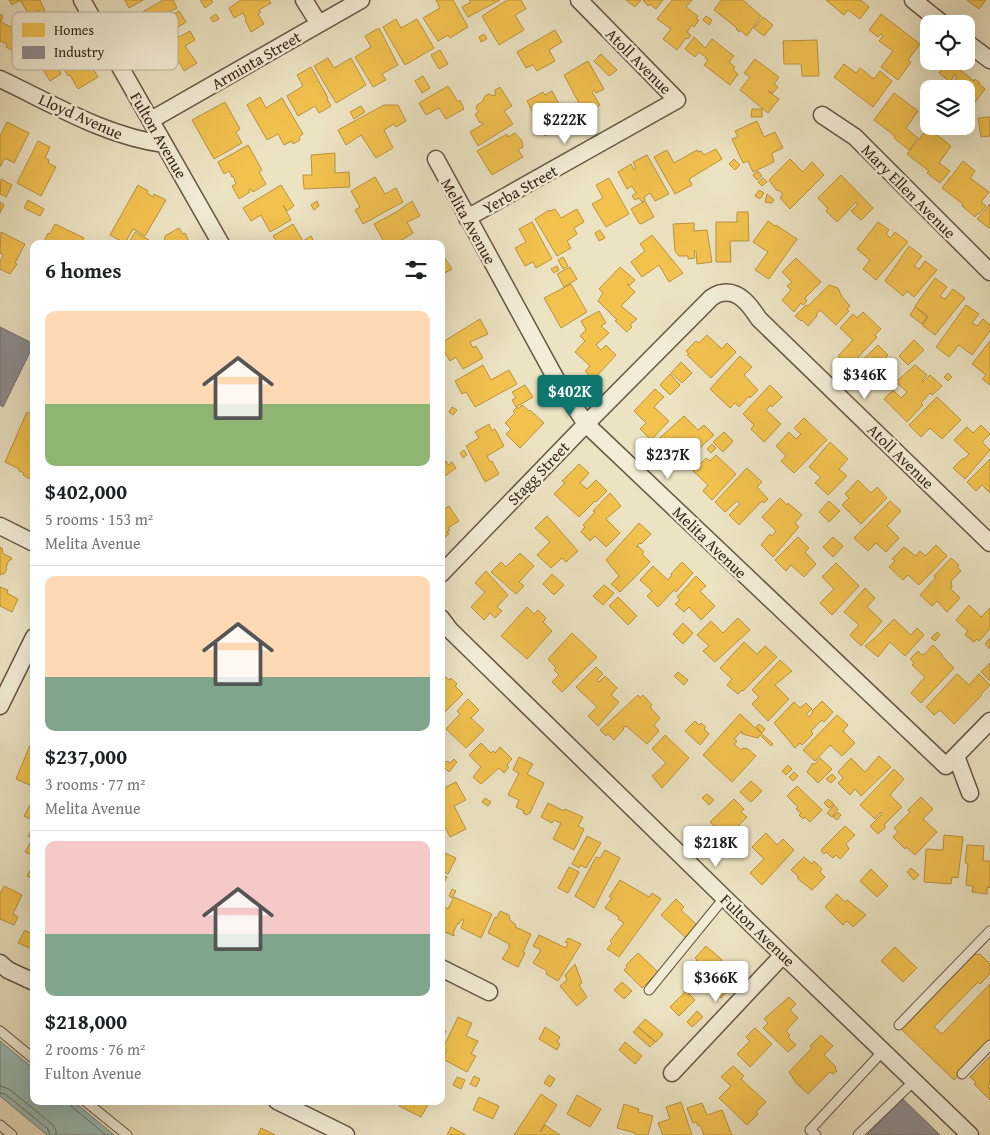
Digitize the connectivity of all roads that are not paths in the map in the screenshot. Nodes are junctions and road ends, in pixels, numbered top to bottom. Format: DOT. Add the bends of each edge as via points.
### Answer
graph roads {
  1 [pos="82,0"];
  2 [pos="304,0"];
  3 [pos="360,0"];
  4 [pos="579,0"];
  5 [pos="913,0"];
  6 [pos="89,12"];
  7 [pos="932,15"];
  8 [pos="319,24"];
  9 [pos="975,49"];
  10 [pos="990,60"];
  11 [pos="122,70"];
  12 [pos="0,79"];
  13 [pos="678,100"];
  14 [pos="822,115"];
  15 [pos="151,120"];
  16 [pos="164,144"];
  17 [pos="436,159"];
  18 [pos="467,218"];
  19 [pos="219,240"];
  20 [pos="990,272"];
  21 [pos="723,292"];
  22 [pos="586,424"];
  23 [pos="0,526"];
  24 [pos="30,541"];
  25 [pos="990,543"];
  26 [pos="445,570"];
  27 [pos="445,623"];
  28 [pos="30,645"];
  29 [pos="0,706"];
  30 [pos="990,721"];
  31 [pos="951,761"];
  32 [pos="970,793"];
  33 [pos="724,898"];
  34 [pos="990,931"];
  35 [pos="782,955"];
  36 [pos="0,963"];
  37 [pos="445,970"];
  38 [pos="30,980"];
  39 [pos="649,990"];
  40 [pos="489,992"];
  41 [pos="899,1025"];
  42 [pos="0,1031"];
  43 [pos="990,1045"];
  44 [pos="883,1051"];
  45 [pos="30,1056"];
  46 [pos="672,1073"];
  47 [pos="962,1074"];
  48 [pos="914,1081"];
  49 [pos="90,1105"];
  50 [pos="285,1105"];
  51 [pos="0,1126"];
  52 [pos="12,1135"];
  53 [pos="126,1135"];
  54 [pos="346,1135"];
  55 [pos="816,1135"];
  56 [pos="858,1135"];
  57 [pos="970,1135"];
  1 -- 6 [label="street, Fulton Avenue"];
  2 -- 8 [label="street"];
  3 -- 8 [label="street, Arminta Street"];
  4 -- 13 [label="street, Atoll Avenue"];
  5 -- 7 [label="street"];
  8 -- 15 [label="street, Arminta Street"];
  9 -- 10 [label="street"];
  11 -- 15 [label="street, Fulton Avenue"];
  12 -- 16 [label="street, Lloyd Avenue" via="110,131"];
  13 -- 18 [label="street, Yerba Street"];
  14 -- 20 [label="street, Mary Ellen Avenue" via="855,137"];
  15 -- 16 [label="street, Fulton Avenue"];
  16 -- 19 [label="street, Fulton Avenue"];
  17 -- 18 [label="street, Melita Avenue"];
  18 -- 22 [label="street, Melita Avenue" via="556,379"];
  21 -- 22 [label="street, Stagg Street" via="711,298"];
  21 -- 25 [label="street, Atoll Avenue" via="737,295 747,302 759,319"];
  22 -- 26 [label="street, Stagg Street"];
  22 -- 31 [label="street, Melita Avenue"];
  23 -- 24 [label="street"];
  27 -- 33 [label="street, Fulton Avenue"];
  28 -- 29 [label="street"];
  30 -- 31 [label="street"];
  31 -- 32 [label="street"];
  33 -- 35 [label="street, Fulton Avenue"];
  33 -- 39 [label="lane"];
  34 -- 41 [label="lane"];
  35 -- 44 [label="street, Fulton Avenue"];
  35 -- 46 [label="street"];
  36 -- 38 [label="street"];
  37 -- 40 [label="street"];
  42 -- 45 [label="lane"];
  43 -- 47 [label="lane"];
  44 -- 48 [label="street, Fulton Avenue"];
  44 -- 55 [label="lane" via="810,1130"];
  48 -- 56 [label="lane"];
  48 -- 57 [label="street, Fulton Avenue"];
  49 -- 53 [label="lane"];
  50 -- 54 [label="street"];
  51 -- 52 [label="lane"];
}
